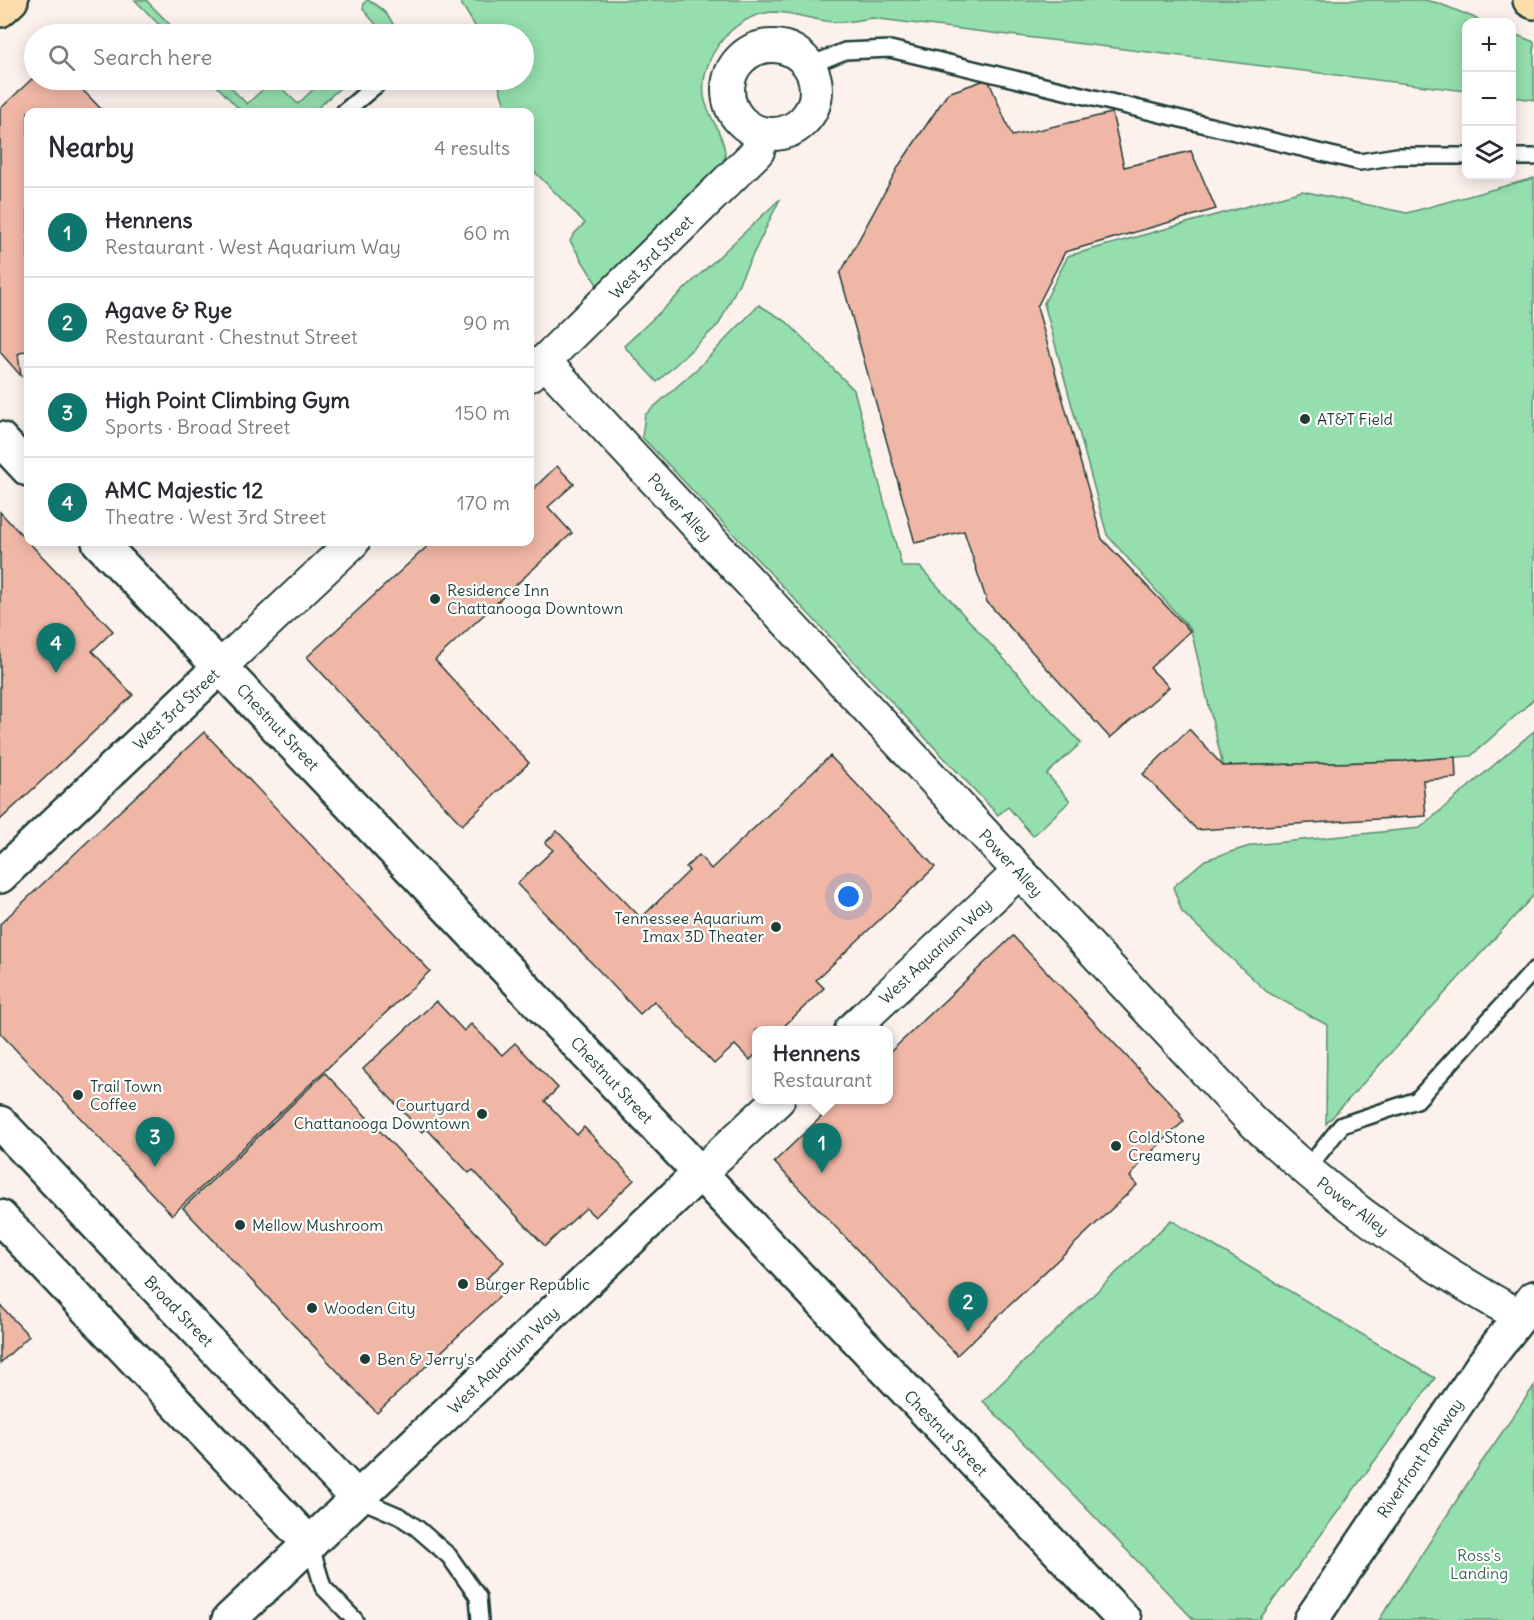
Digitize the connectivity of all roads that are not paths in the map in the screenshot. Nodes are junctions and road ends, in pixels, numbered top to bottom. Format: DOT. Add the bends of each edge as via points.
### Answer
graph roads {
  1 [pos="11,0"];
  2 [pos="1530,0"];
  3 [pos="1534,2"];
  4 [pos="0,10"];
  5 [pos="808,66"];
  6 [pos="370,90"];
  7 [pos="349,108"];
  8 [pos="763,134"];
  9 [pos="1462,156"];
  10 [pos="1516,157"];
  11 [pos="1534,157"];
  12 [pos="535,367"];
  13 [pos="0,439"];
  14 [pos="24,465"];
  15 [pos="103,546"];
  16 [pos="349,546"];
  17 [pos="220,667"];
  18 [pos="1019,872"];
  19 [pos="0,876"];
  20 [pos="1534,970"];
  21 [pos="855,1026"];
  22 [pos="774,1104"];
  23 [pos="0,1123"];
  24 [pos="1306,1170"];
  25 [pos="700,1173"];
  26 [pos="0,1216"];
  27 [pos="1527,1307"];
  28 [pos="357,1498"];
  29 [pos="310,1544"];
  30 [pos="229,1620"];
  31 [pos="355,1620"];
  32 [pos="480,1620"];
  33 [pos="1124,1620"];
  34 [pos="1311,1620"];
  1 -- 4 [label="main road"];
  2 -- 3 [label="main road"];
  5 -- 8 [label="street" via="816,93 812,108 792,129"];
  5 -- 8 [label="street" via="798,55 771,46 757,49 735,66 729,80 731,108 739,120"];
  5 -- 9 [label="lane" via="845,51 890,49 1360,162 1397,156"];
  6 -- 7 [label="lane"];
  8 -- 12 [label="street, West 3rd Street" via="758,151"];
  10 -- 11 [label="lane"];
  12 -- 18 [label="street, Power Alley"];
  13 -- 14 [label="street"];
  15 -- 17 [label="street, Chestnut Street"];
  16 -- 17 [label="street, West 3rd Street"];
  17 -- 19 [label="street, West 3rd Street"];
  17 -- 25 [label="street, Chestnut Street"];
  18 -- 21 [label="street, West Aquarium Way"];
  18 -- 24 [label="street, Power Alley" via="1250,1119"];
  20 -- 24 [label="lane" via="1417,1100 1342,1125"];
  22 -- 25 [label="street, West Aquarium Way"];
  23 -- 28 [label="street, Broad Street"];
  24 -- 27 [label="street, Power Alley" via="1424,1258"];
  25 -- 28 [label="street, West Aquarium Way"];
  25 -- 33 [label="street, Chestnut Street"];
  26 -- 29 [label="street"];
  27 -- 34 [label="street, Riverfront Parkway" via="1482,1366"];
  28 -- 29 [label="street, West Aquarium Way"];
  28 -- 32 [label="lane" via="399,1516 449,1556 478,1597"];
  29 -- 30 [label="street, West Aquarium Way"];
  29 -- 31 [label="lane" via="323,1587"];
}
